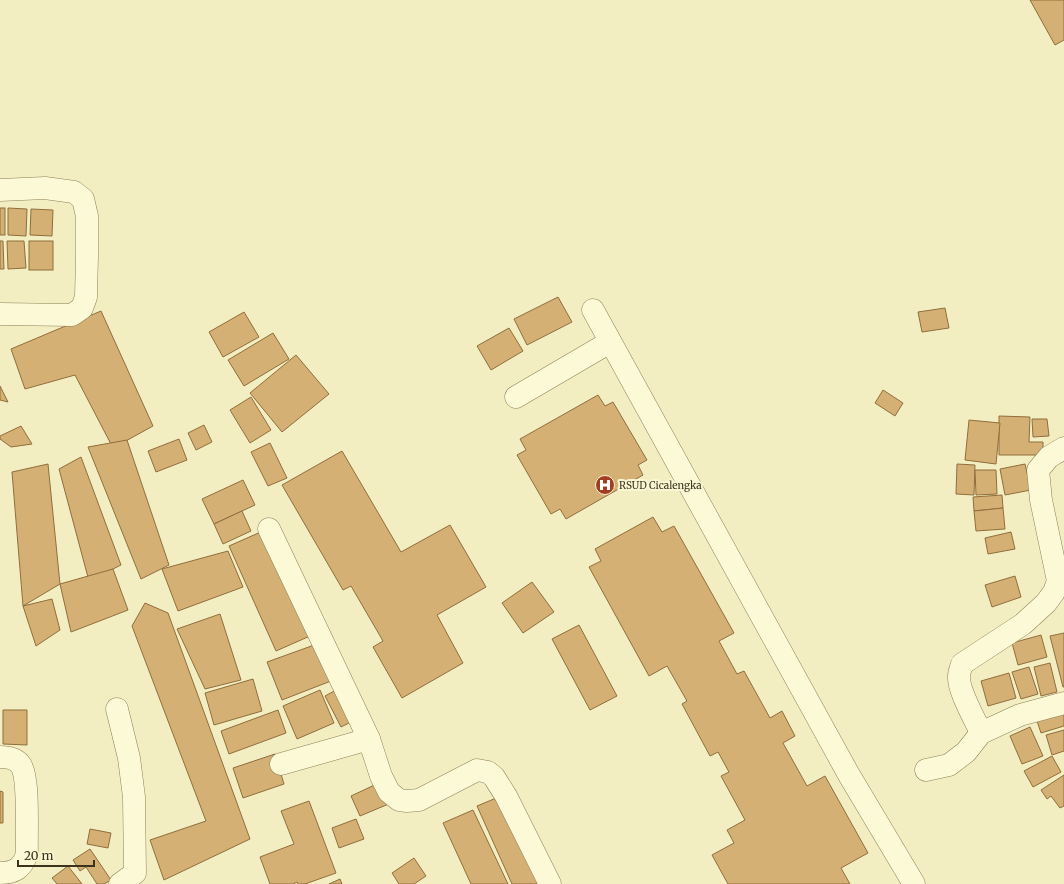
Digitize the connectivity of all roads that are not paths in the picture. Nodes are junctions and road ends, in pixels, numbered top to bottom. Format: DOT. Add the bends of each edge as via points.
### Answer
graph roads {
  1 [pos="0,190"];
  2 [pos="593,310"];
  3 [pos="0,314"];
  4 [pos="610,342"];
  5 [pos="516,397"];
  6 [pos="1064,448"];
  7 [pos="269,529"];
  8 [pos="1064,703"];
  9 [pos="117,709"];
  10 [pos="981,733"];
  11 [pos="368,739"];
  12 [pos="0,756"];
  13 [pos="281,764"];
  14 [pos="926,770"];
  15 [pos="0,873"];
  16 [pos="120,884"];
  17 [pos="550,884"];
  18 [pos="914,884"];
  1 -- 3 [label="street" via="46,188 74,192 83,199 87,216 87,256 86,297 82,308 72,315"];
  2 -- 4 [label="street"];
  4 -- 5 [label="street"];
  4 -- 18 [label="street" via="849,775"];
  6 -- 10 [label="street" via="1049,456 1038,470 1041,500 1058,581 1054,592 1023,624 962,664 959,677 961,689"];
  7 -- 11 [label="street"];
  8 -- 10 [label="street" via="1020,715"];
  9 -- 16 [label="street" via="130,758 134,797 135,873"];
  10 -- 14 [label="street" via="966,752 949,764"];
  11 -- 13 [label="street"];
  11 -- 17 [label="street" via="389,792 399,800 419,800 477,770 488,772 506,796"];
  12 -- 15 [label="street" via="15,760 21,765 26,781 27,854 18,869"];
}
